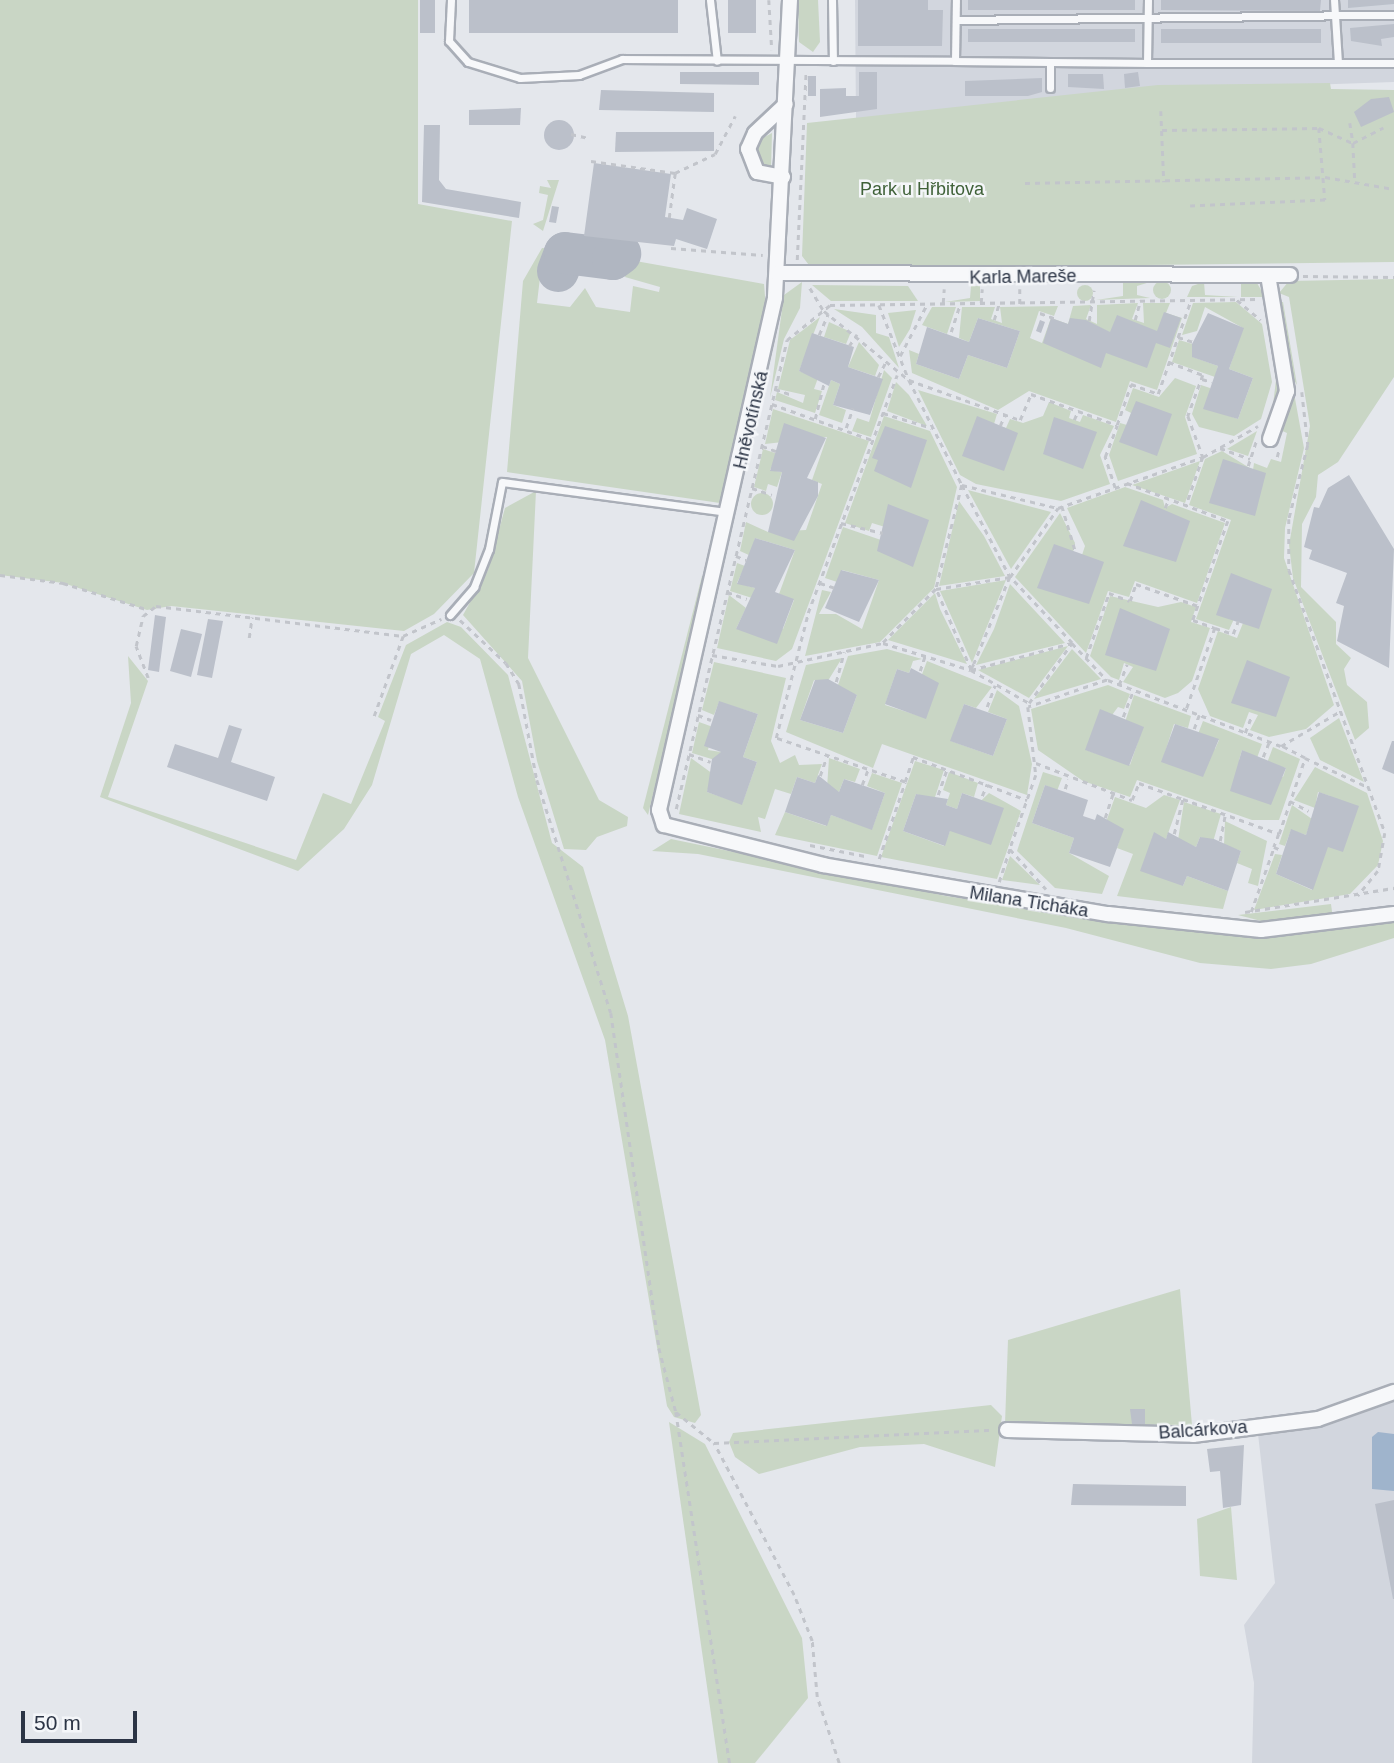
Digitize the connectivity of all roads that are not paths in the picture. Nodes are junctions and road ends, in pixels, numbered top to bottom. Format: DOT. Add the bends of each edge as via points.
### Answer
graph roads {
  1 [pos="450,0"];
  2 [pos="710,0"];
  3 [pos="790,0"];
  4 [pos="956,0"];
  5 [pos="1148,0"];
  6 [pos="1334,0"];
  7 [pos="832,3"];
  8 [pos="1394,15"];
  9 [pos="1148,19"];
  10 [pos="956,20"];
  11 [pos="1336,20"];
  12 [pos="717,61"];
  13 [pos="789,61"];
  14 [pos="833,61"];
  15 [pos="955,61"];
  16 [pos="1050,62"];
  17 [pos="1147,63"];
  18 [pos="1338,63"];
  19 [pos="1394,63"];
  20 [pos="1050,88"];
  21 [pos="786,104"];
  22 [pos="783,177"];
  23 [pos="778,272"];
  24 [pos="1268,275"];
  25 [pos="1290,275"];
  26 [pos="1265,433"];
  27 [pos="730,513"];
  28 [pos="450,615"];
  29 [pos="667,820"];
  30 [pos="1394,914"];
  31 [pos="1394,1392"];
  32 [pos="1007,1430"];
  1 -- 12 [label="lane" via="449,41 468,62 520,78 579,75 622,59"];
  2 -- 12 [label="lane"];
  3 -- 13 [label="street, Hněvotínská"];
  4 -- 10 [label="lane"];
  5 -- 9 [label="lane"];
  6 -- 11 [label="lane"];
  7 -- 14 [label="lane"];
  8 -- 11 [label="lane"];
  9 -- 10 [label="lane"];
  9 -- 11 [label="lane"];
  9 -- 17 [label="lane"];
  10 -- 15 [label="lane"];
  11 -- 18 [label="lane"];
  12 -- 13 [label="lane"];
  13 -- 14 [label="lane"];
  13 -- 21 [label="street, Hněvotínská"];
  14 -- 15 [label="lane"];
  15 -- 16 [label="lane"];
  16 -- 17 [label="lane"];
  16 -- 20 [label="lane"];
  17 -- 18 [label="lane"];
  18 -- 19 [label="lane"];
  21 -- 22 [label="street, Hněvotínská"];
  21 -- 22 [label="street" via="755,133 748,149 757,172"];
  22 -- 23 [label="street, Hněvotínská"];
  23 -- 24 [label="street, Karla Mareše" via="931,278"];
  23 -- 27 [label="street, Hněvotínská"];
  24 -- 25 [label="street, Karla Mareše"];
  24 -- 26 [label="street" via="1287,391"];
  27 -- 28 [label="lane" via="502,482 489,550 474,587"];
  27 -- 29 [label="street, Hněvotínská"];
  29 -- 30 [label="street, Milana Ticháka" via="974,893 1206,926 1303,929"];
  31 -- 32 [label="street, Balcárkova" via="1318,1419 1193,1435"];
}
